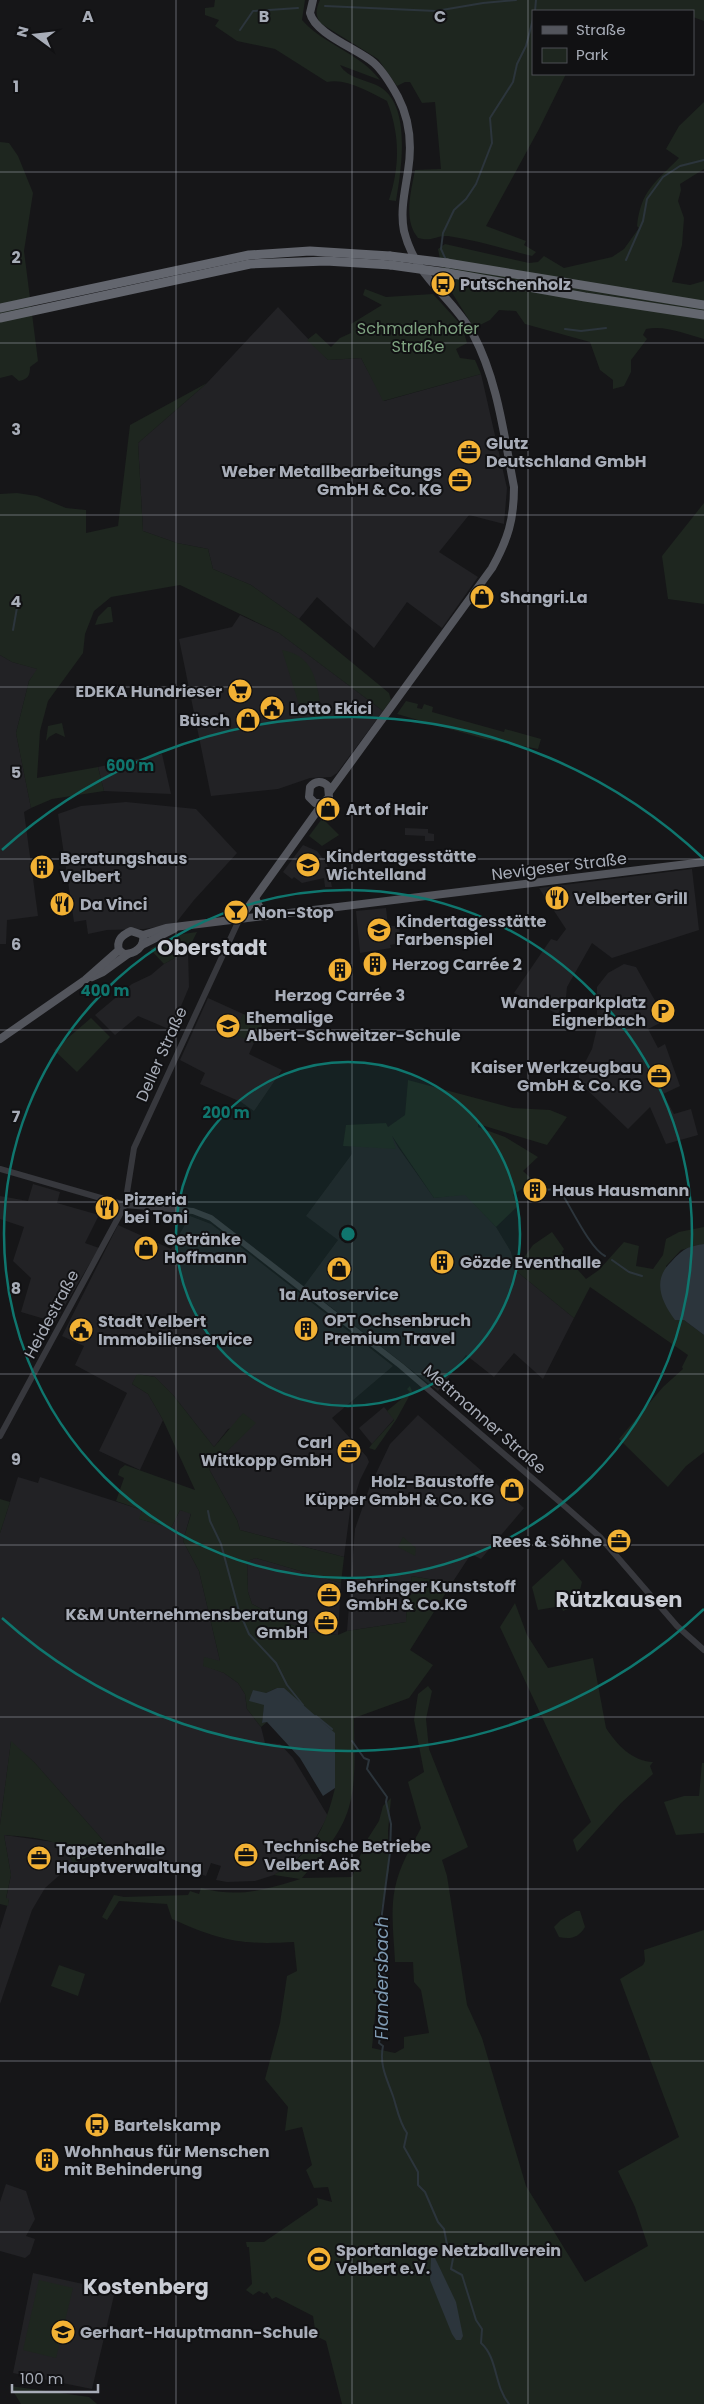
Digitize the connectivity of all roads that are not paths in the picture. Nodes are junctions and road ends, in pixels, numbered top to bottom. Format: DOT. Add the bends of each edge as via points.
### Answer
graph roads {
  1 [pos="313,0"];
  2 [pos="391,261"];
  3 [pos="704,305"];
  4 [pos="0,308"];
  5 [pos="20,308"];
  6 [pos="704,315"];
  7 [pos="0,318"];
  8 [pos="328,788"];
  9 [pos="313,802"];
  10 [pos="323,803"];
  11 [pos="307,824"];
  12 [pos="704,862"];
  13 [pos="255,898"];
  14 [pos="266,916"];
  15 [pos="239,920"];
  16 [pos="174,929"];
  17 [pos="143,935"];
  18 [pos="142,945"];
  19 [pos="119,950"];
  20 [pos="128,954"];
  21 [pos="84,980"];
  22 [pos="0,1039"];
  23 [pos="0,1168"];
  24 [pos="125,1205"];
  25 [pos="0,1436"];
  26 [pos="704,1650"];
  1 -- 8 [label="main road" via="310,13 318,26 375,64 400,102 410,138 403,204 405,232 416,264 472,333 487,366 514,487 511,524 504,547 473,596 345,772"];
  2 -- 3 [label="highway, bridge" via="447,263"];
  2 -- 5 [label="highway" via="250,264"];
  2 -- 6 [label="highway, bridge"];
  4 -- 5 [label="highway"];
  5 -- 7 [label="highway"];
  8 -- 9 [label="main road" via="319,782 311,785 308,793"];
  8 -- 10 [label="main road" via="329,798"];
  9 -- 10 [label="main road"];
  9 -- 11 [label="main road"];
  10 -- 11 [label="main road"];
  11 -- 13 [label="main road"];
  12 -- 14 [label="main road, Nevigeser Straße"];
  13 -- 14 [label="main road"];
  13 -- 15 [label="main road"];
  14 -- 15 [label="main road, Nevigeser Straße"];
  15 -- 16 [label="main road, Nevigeser Straße"];
  15 -- 24 [label="street, Deller Straße" via="134,1148"];
  16 -- 17 [label="main road, Nevigeser Straße"];
  16 -- 18 [label="main road"];
  17 -- 18 [label="main road"];
  17 -- 19 [label="main road" via="132,931 122,937 118,942"];
  18 -- 20 [label="main road"];
  19 -- 20 [label="main road"];
  19 -- 21 [label="main road"];
  20 -- 21 [label="main road" via="103,972"];
  21 -- 22 [label="main road"];
  23 -- 24 [label="street, Mettmanner Straße"];
  24 -- 25 [label="street, Heidestraße"];
  24 -- 26 [label="street, Mettmanner Straße" via="193,1210 211,1218 401,1366 567,1508 600,1537 672,1620"];
}
